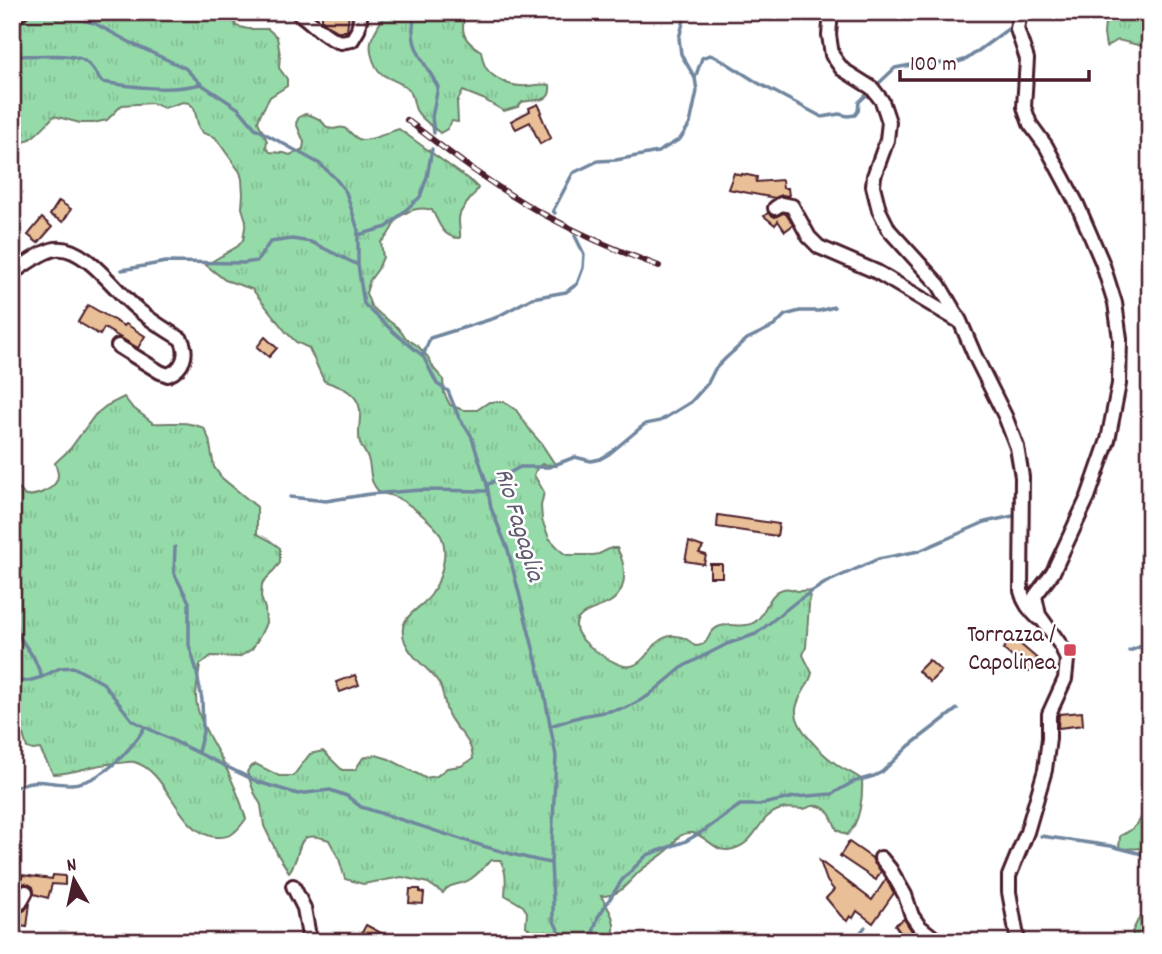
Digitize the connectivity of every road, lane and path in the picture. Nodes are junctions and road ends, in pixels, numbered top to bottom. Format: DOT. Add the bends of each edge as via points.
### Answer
graph roads {
  1 [pos="21,12"];
  2 [pos="298,12"];
  3 [pos="361,12"];
  4 [pos="831,12"];
  5 [pos="1020,12"];
  6 [pos="12,18"];
  7 [pos="775,208"];
  8 [pos="12,273"];
  9 [pos="960,321"];
  10 [pos="118,346"];
  11 [pos="1044,623"];
  12 [pos="881,858"];
  13 [pos="293,886"];
  14 [pos="26,892"];
  15 [pos="12,908"];
  16 [pos="310,942"];
  17 [pos="939,942"];
  18 [pos="1018,942"];
  1 -- 6 [label="street"];
  2 -- 3 [label="street" via="341,42 352,40"];
  4 -- 9 [label="street" via="832,55 842,69 872,88 889,122 874,176 879,211 889,230 939,285"];
  5 -- 11 [label="street" via="1017,29 1027,58 1024,107 1077,204 1102,262 1115,303 1119,339 1119,384 1108,440 1053,572 1035,596"];
  7 -- 9 [label="street" via="792,206 819,247 877,272"];
  8 -- 10 [label="street" via="55,249 74,251 137,309 181,339 185,354 182,365 168,375"];
  9 -- 11 [label="street" via="1017,447 1022,477 1021,591 1028,609"];
  11 -- 18 [label="street" via="1067,660 1065,679 1049,714 1045,770 1009,876"];
  12 -- 17 [label="street" via="905,895 912,916"];
  13 -- 16 [label="street" via="304,908"];
  14 -- 15 [label="street"];
}
